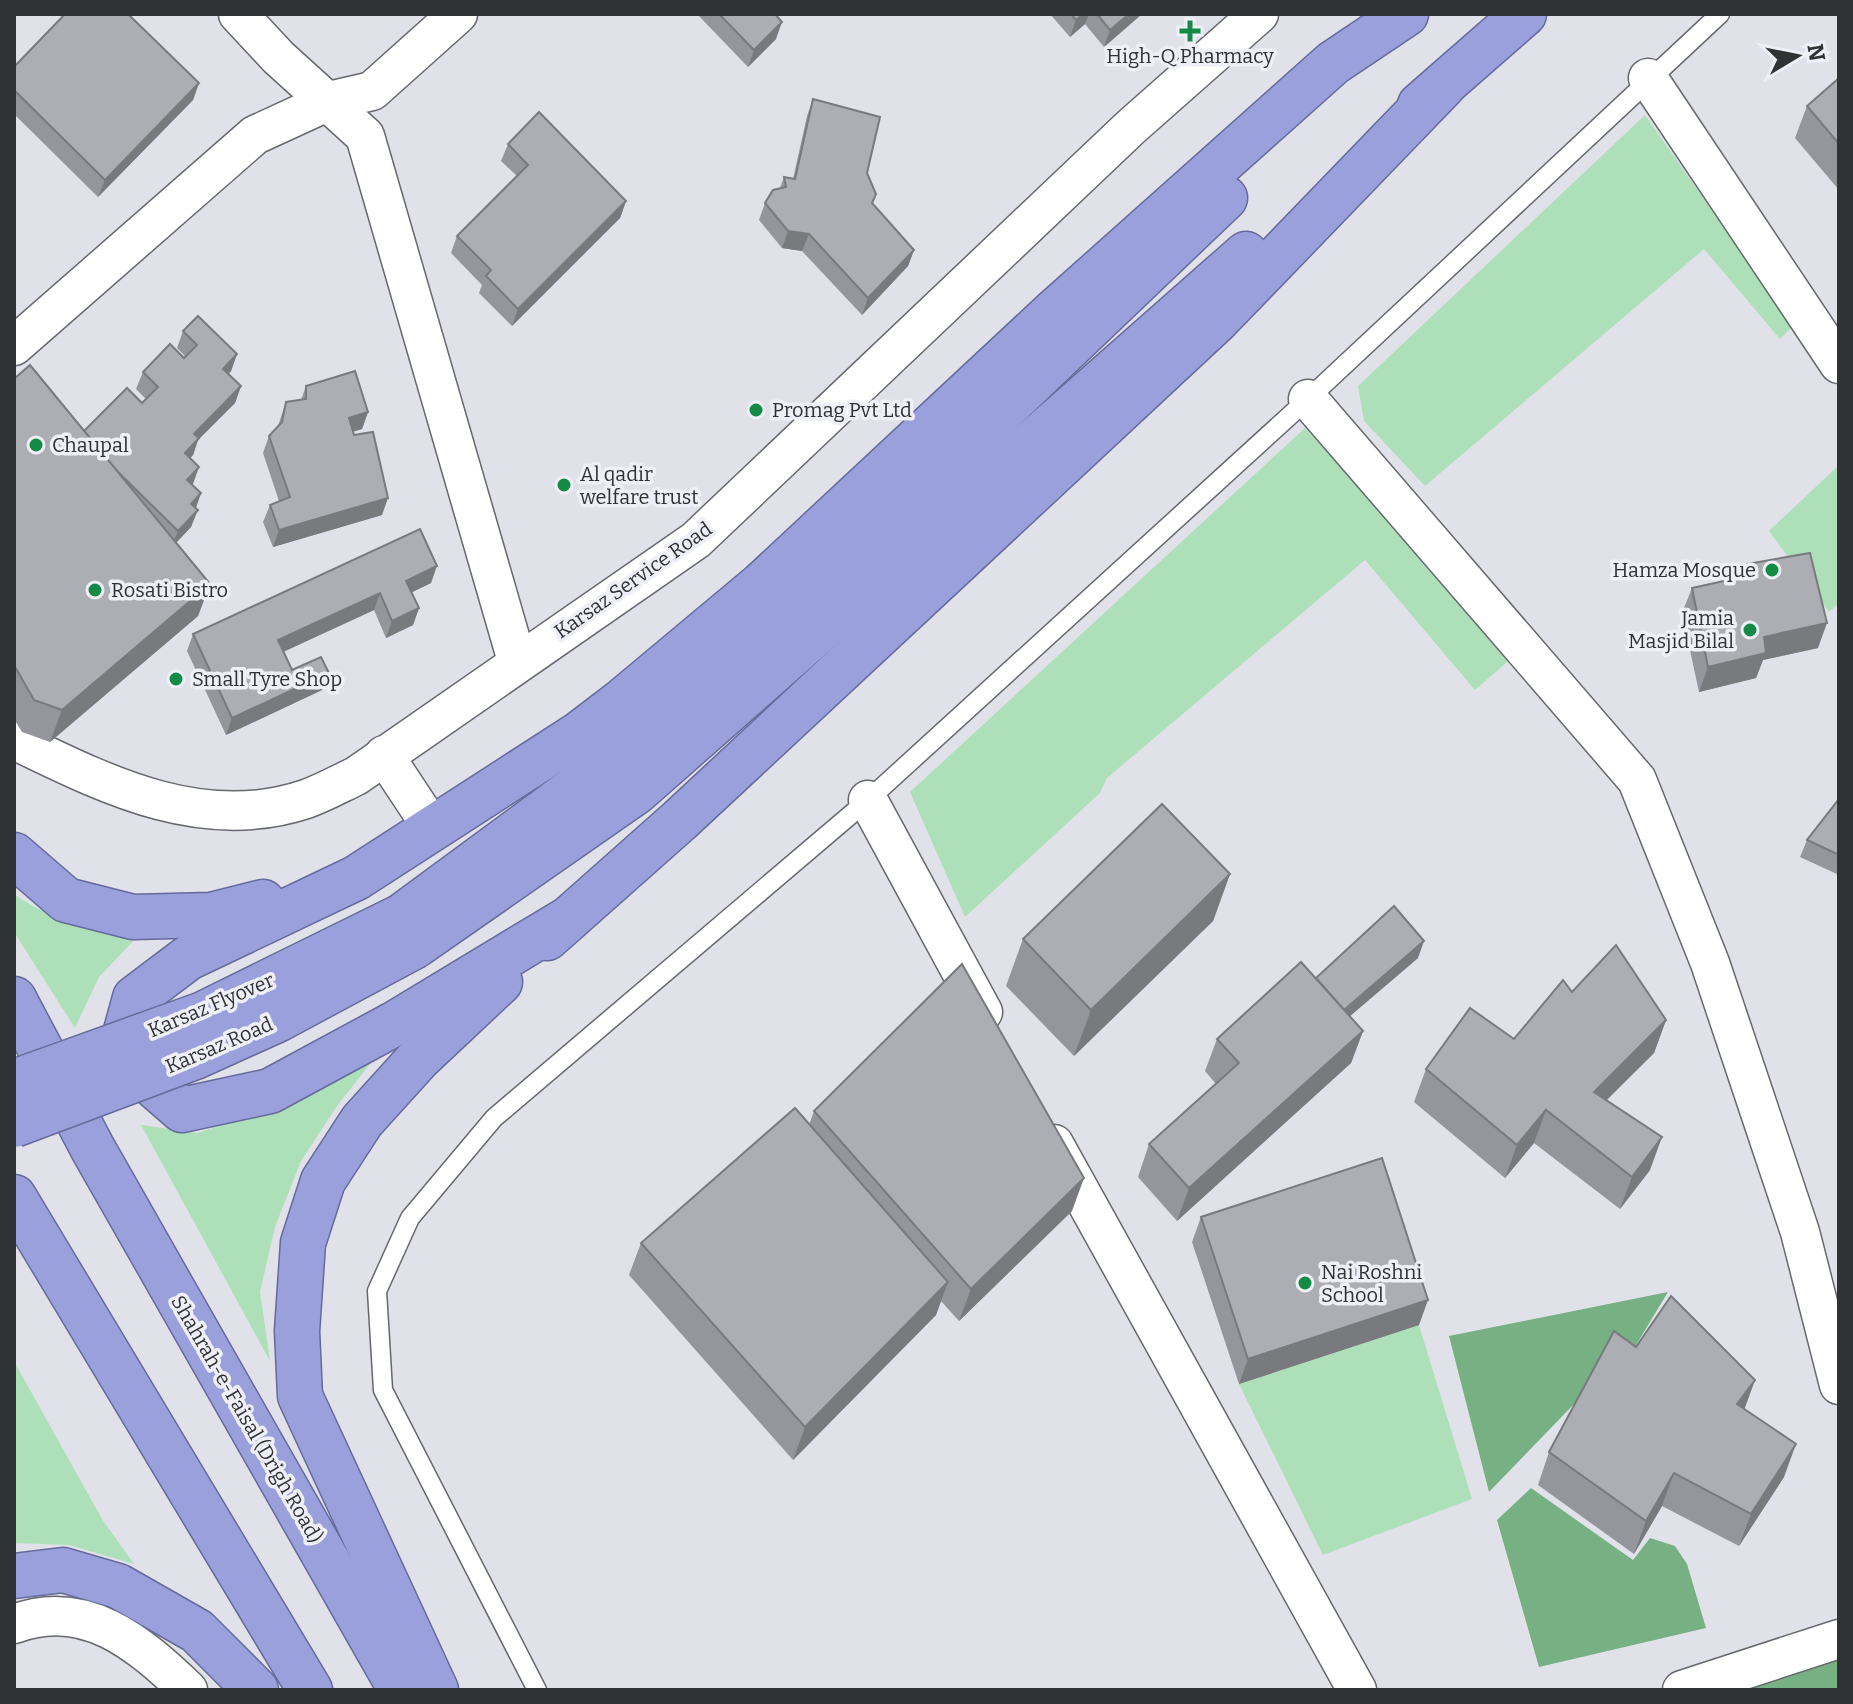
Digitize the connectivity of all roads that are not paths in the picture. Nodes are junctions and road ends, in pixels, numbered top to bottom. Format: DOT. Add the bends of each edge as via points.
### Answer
graph roads {
  1 [pos="238,14"];
  2 [pos="458,14"];
  3 [pos="1259,14"];
  4 [pos="1406,14"];
  5 [pos="1417,14"];
  6 [pos="1524,14"];
  7 [pos="1720,14"];
  8 [pos="1648,78"];
  9 [pos="1443,86"];
  10 [pos="329,101"];
  11 [pos="14,346"];
  12 [pos="1839,364"];
  13 [pos="1308,399"];
  14 [pos="517,661"];
  15 [pos="14,740"];
  16 [pos="384,755"];
  17 [pos="868,800"];
  18 [pos="433,829"];
  19 [pos="14,855"];
  20 [pos="356,878"];
  21 [pos="568,919"];
  22 [pos="409,931"];
  23 [pos="14,999"];
  24 [pos="996,1036"];
  25 [pos="14,1082"];
  26 [pos="1041,1120"];
  27 [pos="14,1125"];
  28 [pos="14,1197"];
  29 [pos="1839,1385"];
  30 [pos="14,1576"];
  31 [pos="14,1624"];
  32 [pos="1839,1639"];
  33 [pos="188,1690"];
  34 [pos="256,1690"];
  35 [pos="310,1690"];
  36 [pos="401,1690"];
  37 [pos="436,1690"];
  38 [pos="537,1690"];
  39 [pos="1357,1690"];
  40 [pos="1682,1690"];
  1 -- 10 [label="street"];
  2 -- 10 [label="street" via="372,91"];
  3 -- 14 [label="street, Karsaz Service Road" via="1131,127 696,540"];
  4 -- 18 [label="highway" via="1333,63 680,653 579,734"];
  5 -- 22 [label="highway" via="961,450"];
  6 -- 9 [label="highway"];
  7 -- 8 [label="lane"];
  8 -- 12 [label="street"];
  8 -- 13 [label="lane"];
  9 -- 21 [label="highway" via="1217,320"];
  9 -- 22 [label="highway" via="1147,339 636,792"];
  10 -- 11 [label="street" via="255,135"];
  10 -- 14 [label="street" via="365,136"];
  13 -- 17 [label="lane"];
  13 -- 29 [label="street" via="1637,780 1710,963 1800,1232"];
  14 -- 16 [label="street, Karsaz Service Road"];
  15 -- 16 [label="street, Karsaz Service Road" via="109,786 182,808 250,809 304,799 356,776"];
  16 -- 18 [label="street"];
  17 -- 24 [label="street"];
  17 -- 38 [label="lane" via="494,1118 410,1218 377,1291 383,1390"];
  18 -- 20 [label="highway"];
  19 -- 20 [label="highway" via="66,900 133,917 211,915"];
  20 -- 21 [label="highway" via="188,958 135,998 126,1031 144,1077 182,1110 270,1091"];
  21 -- 37 [label="highway" via="419,1058 362,1121 323,1181 303,1243 297,1331 300,1396"];
  22 -- 25 [label="highway, Karsaz Flyover, bridge"];
  22 -- 27 [label="highway, Karsaz Road, bridge" via="277,1020"];
  23 -- 36 [label="highway, Shahrah-e-Faisal (Drigh Road)" via="93,1149"];
  26 -- 39 [label="street"];
  28 -- 35 [label="highway"];
  30 -- 34 [label="highway" via="63,1570 118,1586 197,1631"];
  31 -- 33 [label="street" via="40,1614 99,1623 149,1653"];
  32 -- 40 [label="street"];
}
